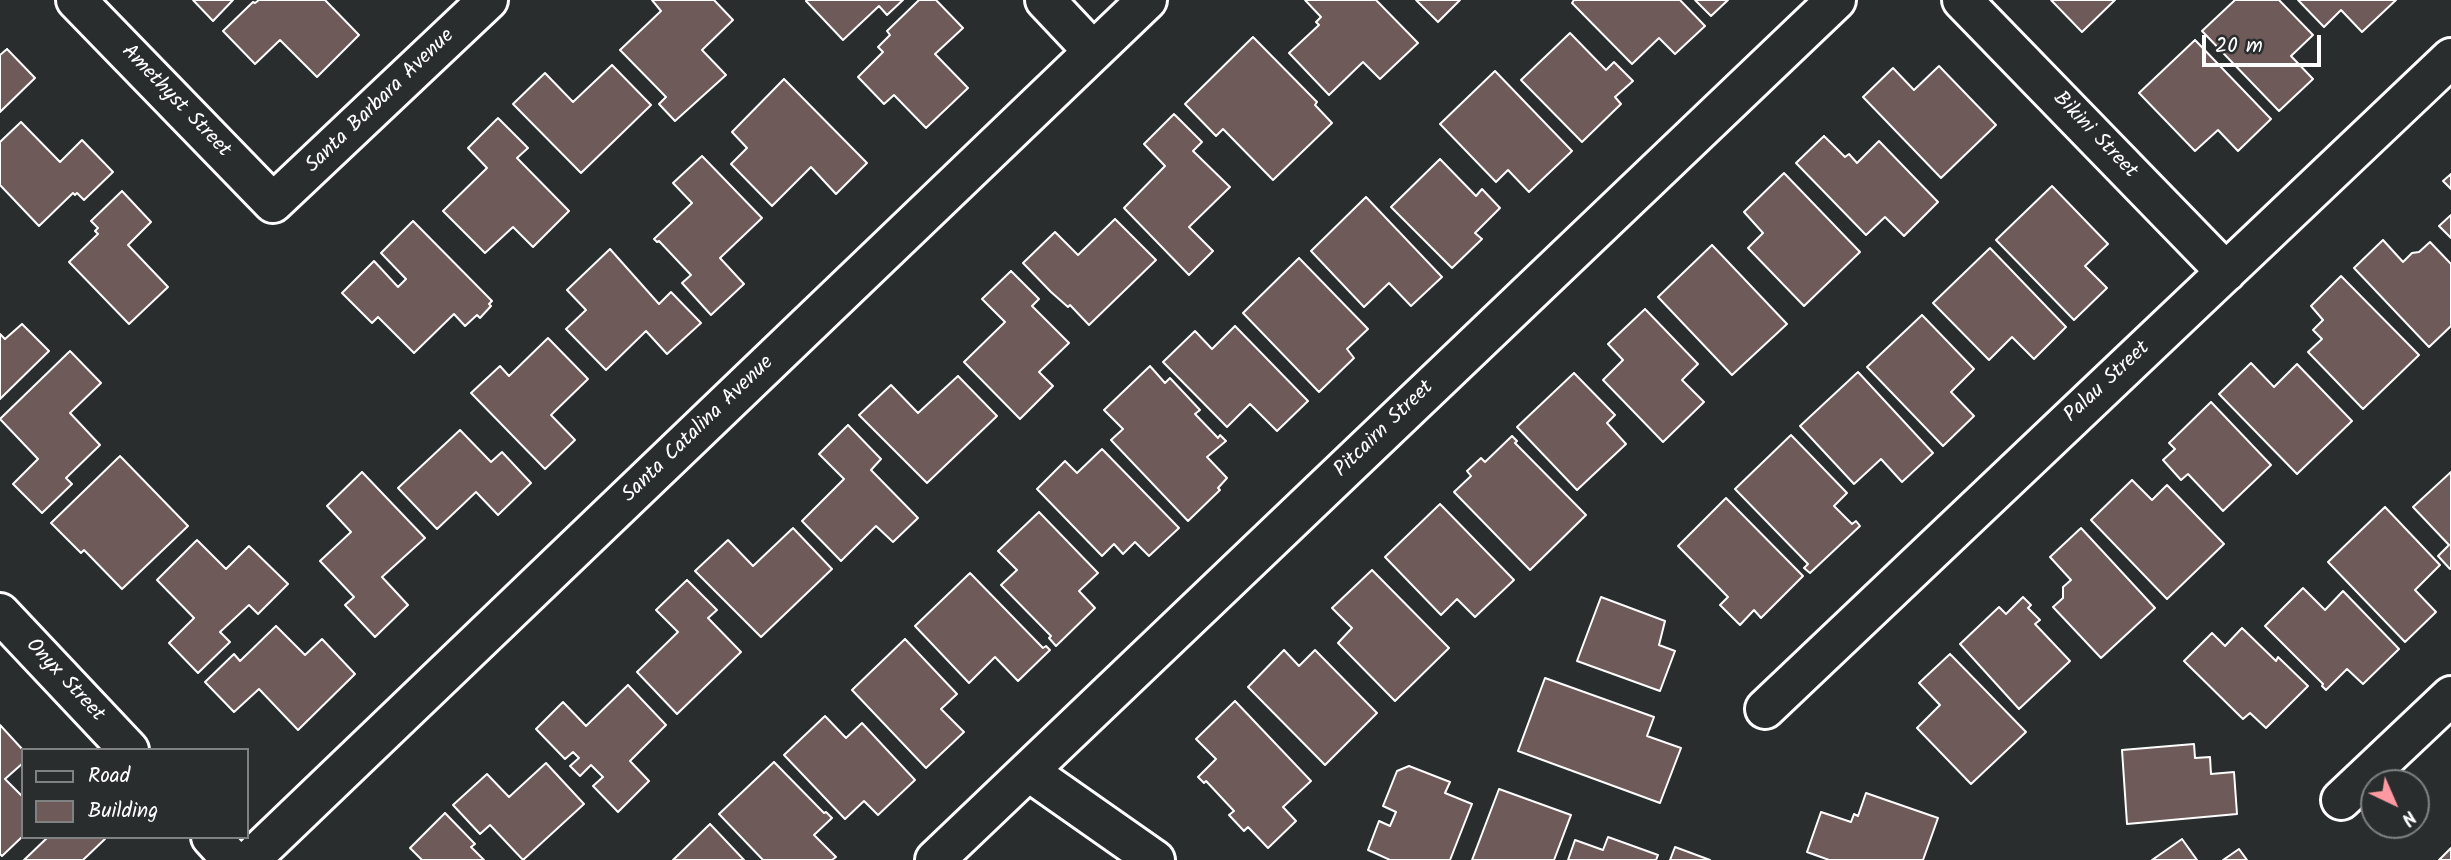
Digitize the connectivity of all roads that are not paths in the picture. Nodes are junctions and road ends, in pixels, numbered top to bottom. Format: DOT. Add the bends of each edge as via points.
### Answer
graph roads {
  1 [pos="76,0"];
  2 [pos="488,0"];
  3 [pos="1045,0"];
  4 [pos="1147,0"];
  5 [pos="1836,0"];
  6 [pos="1962,0"];
  7 [pos="1093,51"];
  8 [pos="2451,58"];
  9 [pos="274,203"];
  10 [pos="2226,272"];
  11 [pos="0,613"];
  12 [pos="2451,696"];
  13 [pos="1765,709"];
  14 [pos="127,748"];
  15 [pos="1028,771"];
  16 [pos="2341,800"];
  17 [pos="213,839"];
  18 [pos="232,860"];
  19 [pos="250,860"];
  20 [pos="935,860"];
  21 [pos="1156,860"];
  1 -- 9 [label="street, Amethyst Street"];
  2 -- 9 [label="street, Santa Barbara Avenue"];
  3 -- 7 [label="street"];
  4 -- 7 [label="street, Santa Catalina Avenue"];
  5 -- 15 [label="street, Pitcairn Street"];
  6 -- 10 [label="street, Bikini Street"];
  7 -- 19 [label="street, Santa Catalina Avenue"];
  8 -- 10 [label="street, Palau Street"];
  10 -- 13 [label="street, Palau Street"];
  11 -- 14 [label="street, Onyx Street"];
  12 -- 16 [label="street"];
  15 -- 20 [label="street, Pitcairn Street"];
  15 -- 21 [label="street"];
  17 -- 18 [label="street"];
}
